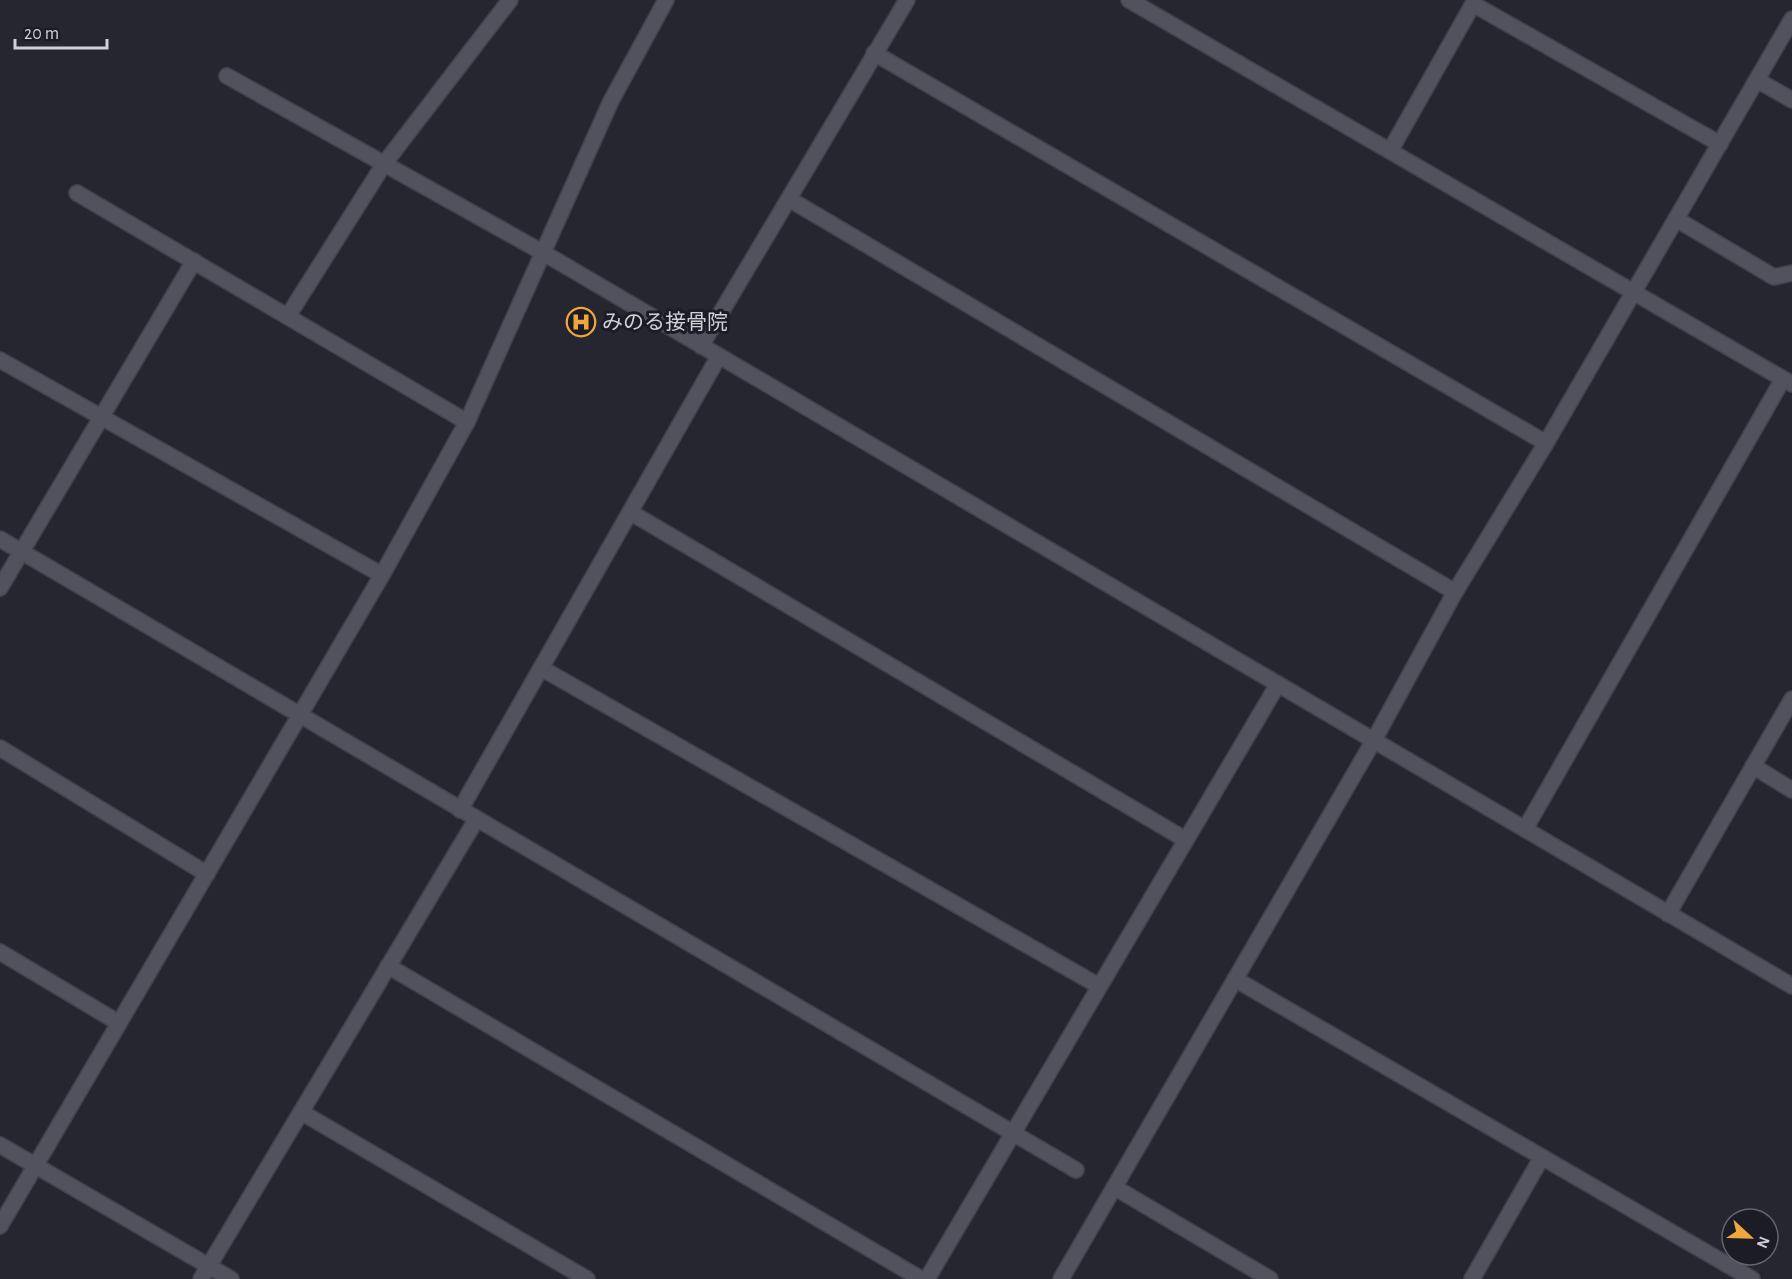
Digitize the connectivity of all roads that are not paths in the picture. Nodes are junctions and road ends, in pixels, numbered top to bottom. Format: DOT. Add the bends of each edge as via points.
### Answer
graph roads {
  1 [pos="510,0"];
  2 [pos="666,0"];
  3 [pos="907,0"];
  4 [pos="1130,0"];
  5 [pos="1792,19"];
  6 [pos="874,53"];
  7 [pos="227,76"];
  8 [pos="1757,80"];
  9 [pos="1792,100"];
  10 [pos="1720,144"];
  11 [pos="1390,151"];
  12 [pos="384,164"];
  13 [pos="77,193"];
  14 [pos="789,200"];
  15 [pos="1676,219"];
  16 [pos="542,252"];
  17 [pos="194,261"];
  18 [pos="1792,273"];
  19 [pos="1633,292"];
  20 [pos="288,316"];
  21 [pos="701,346"];
  22 [pos="719,356"];
  23 [pos="0,360"];
  24 [pos="1787,382"];
  25 [pos="101,417"];
  26 [pos="467,422"];
  27 [pos="1546,443"];
  28 [pos="630,512"];
  29 [pos="0,539"];
  30 [pos="22,551"];
  31 [pos="382,575"];
  32 [pos="0,588"];
  33 [pos="1455,592"];
  34 [pos="541,668"];
  35 [pos="1278,684"];
  36 [pos="1792,699"];
  37 [pos="298,716"];
  38 [pos="1374,740"];
  39 [pos="0,748"];
  40 [pos="1753,766"];
  41 [pos="1792,790"];
  42 [pos="459,810"];
  43 [pos="476,820"];
  44 [pos="1524,829"];
  45 [pos="1186,840"];
  46 [pos="207,874"];
  47 [pos="1668,914"];
  48 [pos="0,952"];
  49 [pos="388,966"];
  50 [pos="1235,979"];
  51 [pos="1100,986"];
  52 [pos="1792,986"];
  53 [pos="119,1023"];
  54 [pos="301,1112"];
  55 [pos="1014,1135"];
  56 [pos="0,1145"];
  57 [pos="1542,1157"];
  58 [pos="37,1165"];
  59 [pos="1076,1170"];
  60 [pos="1114,1187"];
  61 [pos="0,1226"];
  62 [pos="205,1272"];
  63 [pos="231,1279"];
  64 [pos="587,1279"];
  65 [pos="921,1279"];
  66 [pos="927,1279"];
  67 [pos="1061,1279"];
  68 [pos="1270,1279"];
  69 [pos="1472,1279"];
  70 [pos="1752,1279"];
  1 -- 12 [label="street"];
  2 -- 16 [label="street" via="611,101"];
  3 -- 6 [label="street"];
  4 -- 11 [label="street"];
  5 -- 8 [label="street"];
  6 -- 14 [label="street"];
  6 -- 27 [label="street"];
  7 -- 12 [label="street"];
  8 -- 9 [label="street"];
  8 -- 10 [label="street"];
  10 -- 11 [label="street" via="1473,4"];
  10 -- 15 [label="street"];
  11 -- 19 [label="street"];
  12 -- 16 [label="street"];
  12 -- 20 [label="street"];
  13 -- 17 [label="street"];
  14 -- 21 [label="street"];
  14 -- 33 [label="street"];
  15 -- 18 [label="street" via="1774,278"];
  15 -- 19 [label="street"];
  16 -- 21 [label="street"];
  16 -- 26 [label="street"];
  17 -- 20 [label="street"];
  17 -- 25 [label="street"];
  19 -- 24 [label="street"];
  19 -- 27 [label="street"];
  20 -- 26 [label="street"];
  21 -- 22 [label="street"];
  22 -- 28 [label="street"];
  22 -- 35 [label="street"];
  23 -- 25 [label="street"];
  24 -- 44 [label="street"];
  25 -- 30 [label="street"];
  25 -- 31 [label="street"];
  26 -- 31 [label="street"];
  27 -- 33 [label="street"];
  28 -- 34 [label="street"];
  28 -- 45 [label="street"];
  29 -- 30 [label="street"];
  30 -- 32 [label="street"];
  30 -- 37 [label="street"];
  31 -- 37 [label="street"];
  33 -- 38 [label="street"];
  34 -- 42 [label="street"];
  34 -- 51 [label="street"];
  35 -- 38 [label="street"];
  35 -- 45 [label="street"];
  36 -- 40 [label="street"];
  37 -- 42 [label="street"];
  37 -- 46 [label="street"];
  38 -- 44 [label="street"];
  38 -- 50 [label="street"];
  39 -- 46 [label="street"];
  40 -- 41 [label="street"];
  40 -- 47 [label="street"];
  42 -- 43 [label="street"];
  43 -- 49 [label="street"];
  43 -- 55 [label="street"];
  44 -- 47 [label="street"];
  45 -- 51 [label="street"];
  46 -- 53 [label="street"];
  47 -- 52 [label="street"];
  48 -- 53 [label="street"];
  49 -- 54 [label="street"];
  49 -- 65 [label="street"];
  50 -- 57 [label="street"];
  50 -- 60 [label="street"];
  51 -- 55 [label="street"];
  53 -- 58 [label="street"];
  54 -- 62 [label="street"];
  54 -- 64 [label="street"];
  55 -- 59 [label="street"];
  55 -- 66 [label="street"];
  56 -- 58 [label="street"];
  57 -- 69 [label="street"];
  57 -- 70 [label="street"];
  58 -- 61 [label="street"];
  58 -- 62 [label="street"];
  60 -- 67 [label="street"];
  60 -- 68 [label="street"];
  62 -- 63 [label="street"];
}
